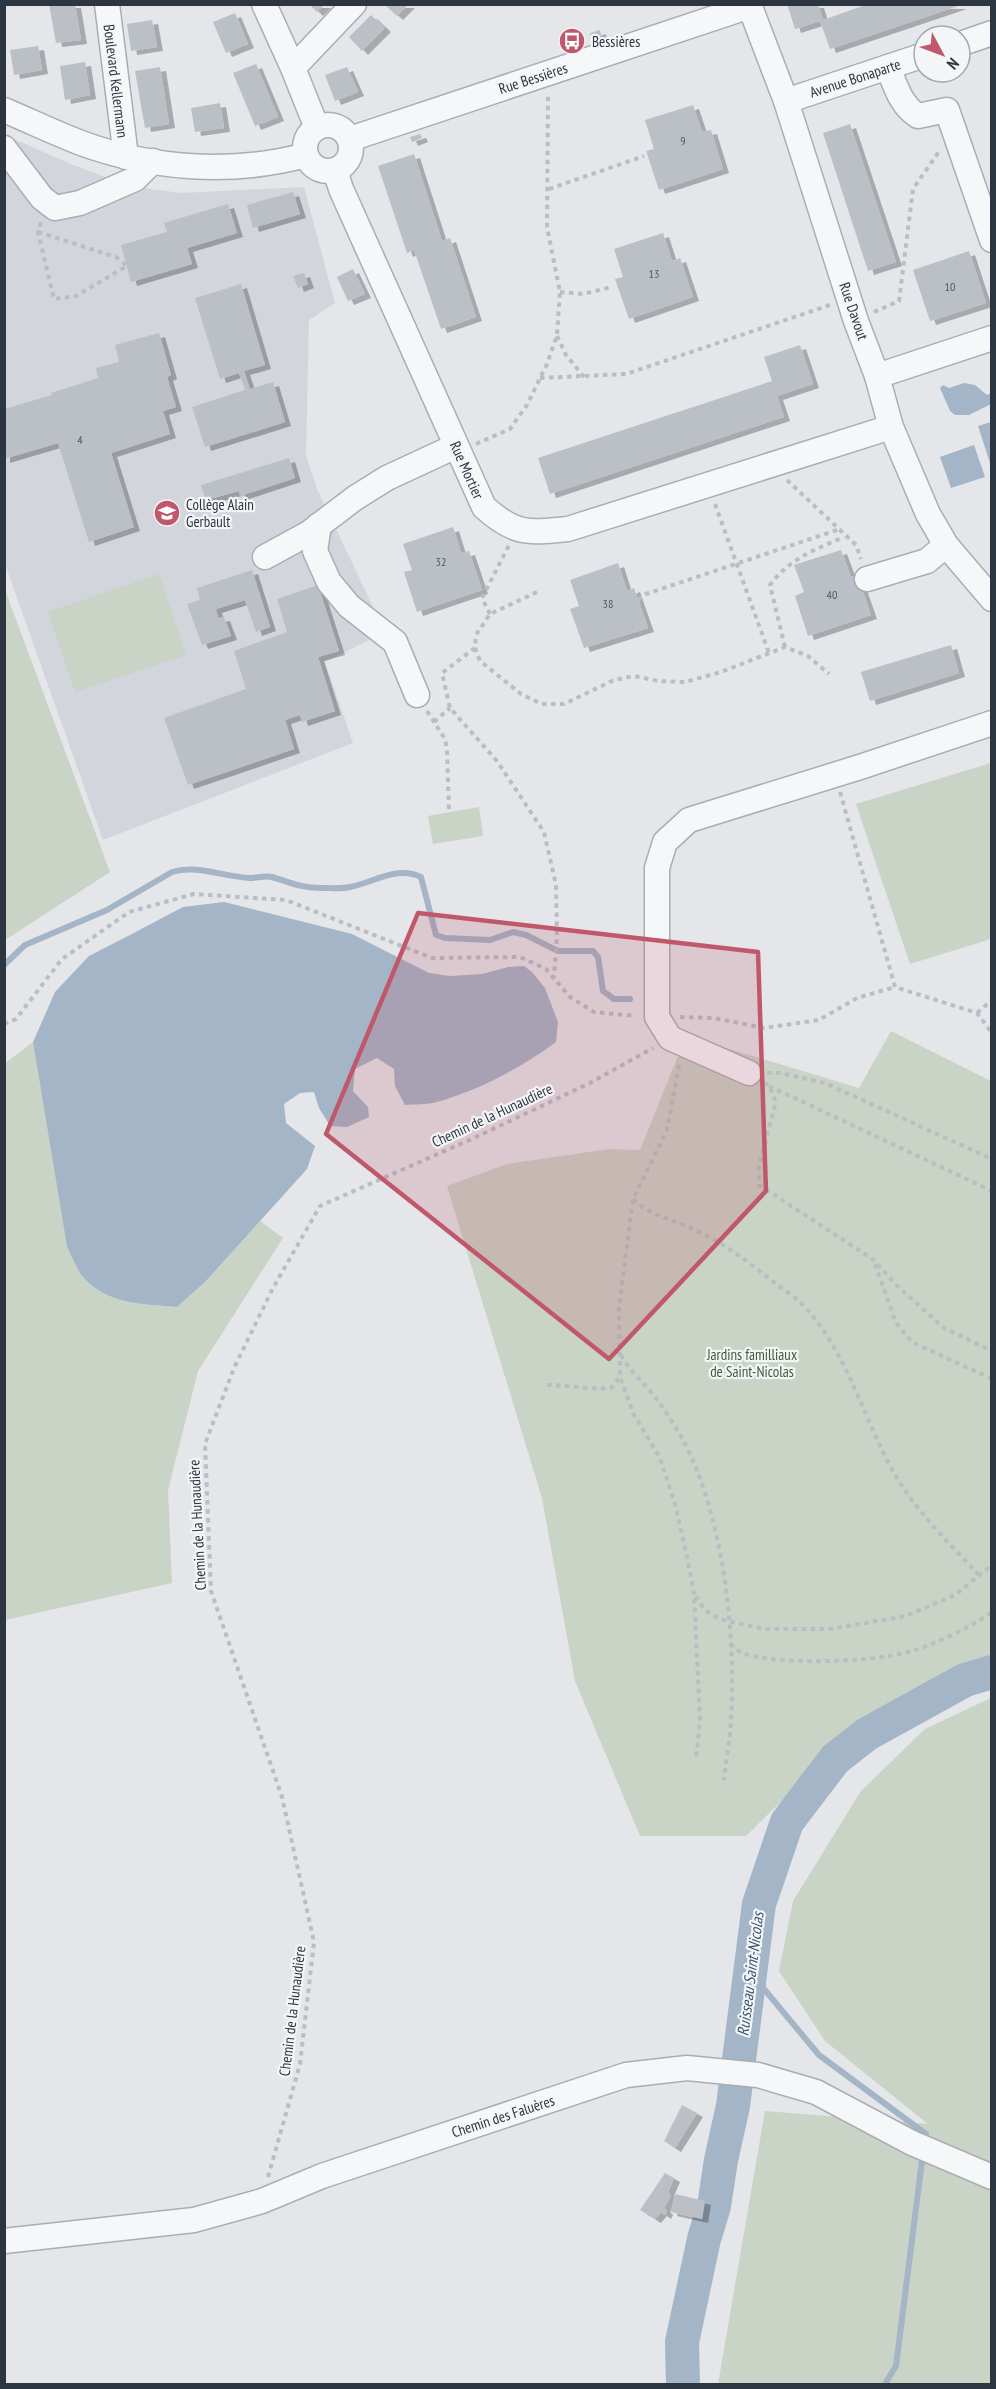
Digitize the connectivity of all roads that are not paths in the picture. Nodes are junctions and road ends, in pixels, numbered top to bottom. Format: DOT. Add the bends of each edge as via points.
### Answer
graph roads {
  1 [pos="107,4"];
  2 [pos="264,4"];
  3 [pos="354,4"];
  4 [pos="749,5"];
  5 [pos="992,33"];
  6 [pos="972,40"];
  7 [pos="912,60"];
  8 [pos="888,67"];
  9 [pos="293,68"];
  10 [pos="786,101"];
  11 [pos="4,110"];
  12 [pos="317,128"];
  13 [pos="350,139"];
  14 [pos="4,148"];
  15 [pos="306,155"];
  16 [pos="126,157"];
  17 [pos="153,161"];
  18 [pos="335,170"];
  19 [pos="992,240"];
  20 [pos="992,338"];
  21 [pos="877,376"];
  22 [pos="891,428"];
  23 [pos="458,449"];
  24 [pos="318,525"];
  25 [pos="946,545"];
  26 [pos="265,557"];
  27 [pos="867,579"];
  28 [pos="992,599"];
  29 [pos="417,695"];
  30 [pos="992,723"];
  31 [pos="759,1079"];
  32 [pos="992,2177"];
  33 [pos="4,2241"];
  1 -- 16 [label="street, Boulevard Kellermann"];
  2 -- 9 [label="street"];
  3 -- 9 [label="street"];
  4 -- 10 [label="street, Rue Davout"];
  4 -- 13 [label="street, Rue Bessières"];
  5 -- 6 [label="street"];
  7 -- 8 [label="street, Avenue Bonaparte"];
  8 -- 10 [label="street, Avenue Bonaparte"];
  8 -- 19 [label="street" via="910,111 918,116 947,110"];
  9 -- 12 [label="street"];
  10 -- 21 [label="street, Rue Davout"];
  11 -- 16 [label="street, Boulevard Kellermann"];
  12 -- 13 [label="street" via="340,127"];
  12 -- 15 [label="street" via="306,139"];
  13 -- 18 [label="street" via="347,161"];
  14 -- 17 [label="street" via="55,208 80,203 135,179"];
  15 -- 17 [label="street, Boulevard Kellermann" via="280,162 197,168"];
  15 -- 18 [label="street" via="321,170"];
  16 -- 17 [label="street, Boulevard Kellermann"];
  18 -- 23 [label="street, Rue Mortier"];
  20 -- 21 [label="street"];
  21 -- 22 [label="street, Rue Davout"];
  22 -- 23 [label="street, Rue Mortier" via="568,529 532,533 501,523 484,507"];
  22 -- 25 [label="street, Rue Davout" via="928,514"];
  23 -- 24 [label="street" via="387,478"];
  24 -- 26 [label="street"];
  24 -- 29 [label="street" via="315,551 329,582 349,606 395,642"];
  25 -- 27 [label="street" via="927,561"];
  25 -- 28 [label="street, Rue Davout"];
  30 -- 31 [label="street" via="689,820 665,842 657,868 657,1017 676,1041"];
  32 -- 33 [label="street, Chemin des Faluères" via="912,2143 816,2092 758,2075 687,2068 626,2075 322,2176 262,2201 194,2220"];
}
